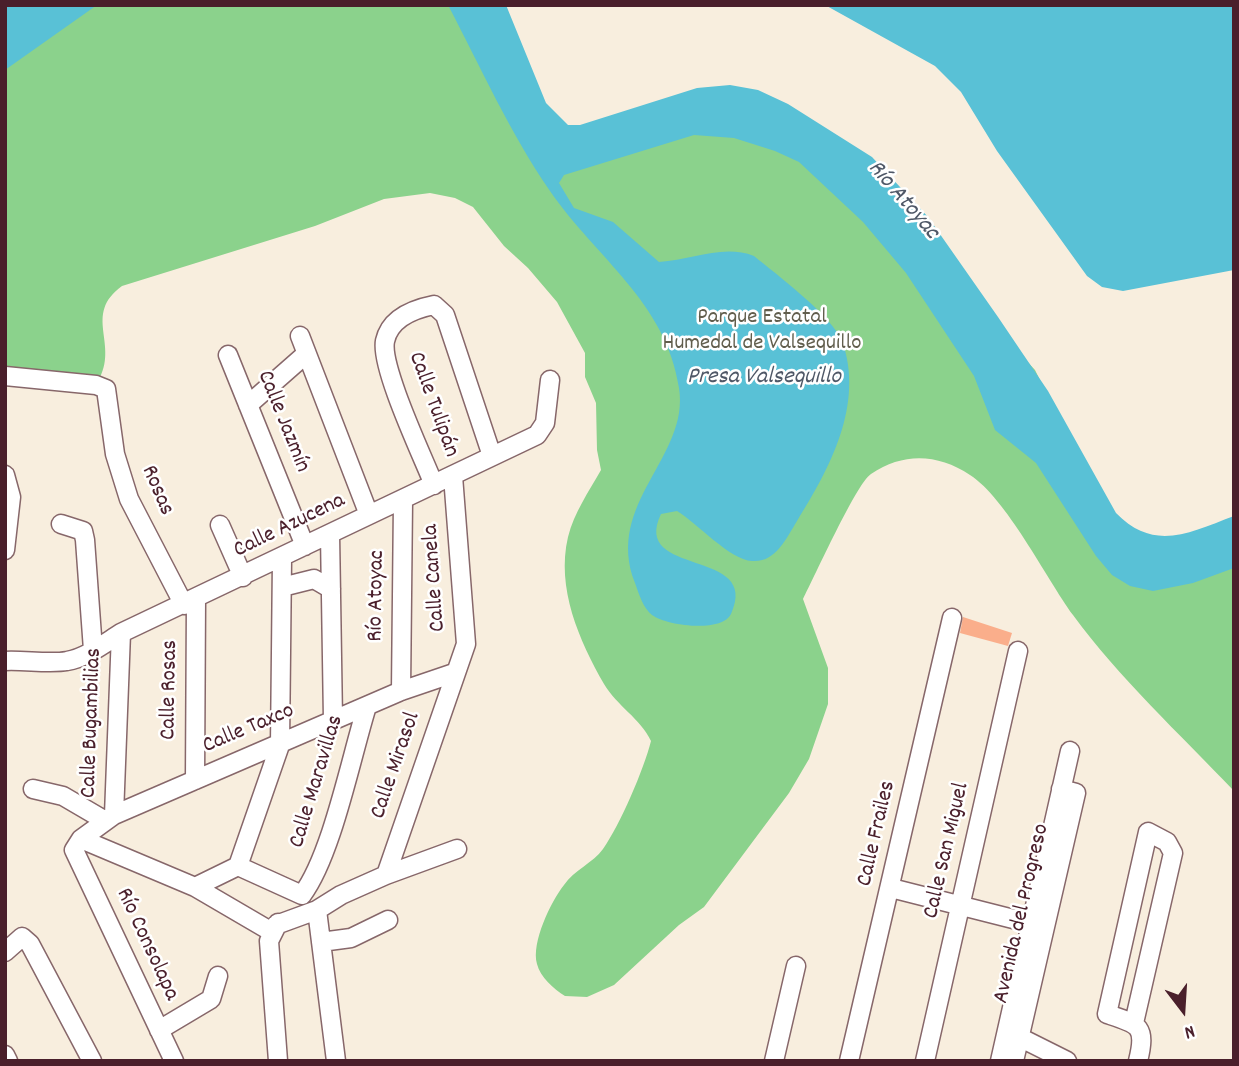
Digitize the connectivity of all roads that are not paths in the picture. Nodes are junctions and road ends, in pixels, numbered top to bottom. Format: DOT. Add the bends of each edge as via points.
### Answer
graph roads {
  1 [pos="300,337"];
  2 [pos="306,354"];
  3 [pos="228,355"];
  4 [pos="5,376"];
  5 [pos="550,380"];
  6 [pos="248,405"];
  7 [pos="492,456"];
  8 [pos="5,475"];
  9 [pos="453,476"];
  10 [pos="434,485"];
  11 [pos="403,501"];
  12 [pos="369,515"];
  13 [pos="61,524"];
  14 [pos="220,524"];
  15 [pos="330,534"];
  16 [pos="305,547"];
  17 [pos="5,550"];
  18 [pos="282,559"];
  19 [pos="243,577"];
  20 [pos="282,587"];
  21 [pos="331,589"];
  22 [pos="190,602"];
  23 [pos="952,618"];
  24 [pos="121,633"];
  25 [pos="93,650"];
  26 [pos="1018,651"];
  27 [pos="5,661"];
  28 [pos="454,673"];
  29 [pos="401,691"];
  30 [pos="367,706"];
  31 [pos="333,720"];
  32 [pos="280,746"];
  33 [pos="1070,751"];
  34 [pos="195,780"];
  35 [pos="33,789"];
  36 [pos="109,817"];
  37 [pos="78,844"];
  38 [pos="457,849"];
  39 [pos="238,866"];
  40 [pos="386,875"];
  41 [pos="195,887"];
  42 [pos="891,888"];
  43 [pos="302,895"];
  44 [pos="960,906"];
  45 [pos="317,910"];
  46 [pos="388,920"];
  47 [pos="1036,924"];
  48 [pos="274,929"];
  49 [pos="321,942"];
  50 [pos="5,952"];
  51 [pos="796,966"];
  52 [pos="218,976"];
  53 [pos="1134,1023"];
  54 [pos="159,1030"];
  55 [pos="1013,1034"];
  56 [pos="5,1055"];
  57 [pos="8,1061"];
  58 [pos="92,1061"];
  59 [pos="174,1061"];
  60 [pos="278,1061"];
  61 [pos="336,1061"];
  62 [pos="774,1061"];
  63 [pos="849,1061"];
  64 [pos="925,1061"];
  65 [pos="1000,1061"];
  66 [pos="1014,1061"];
  67 [pos="1067,1061"];
  68 [pos="1138,1061"];
  1 -- 2 [label="street"];
  2 -- 6 [label="street"];
  2 -- 12 [label="street"];
  3 -- 6 [label="street, Calle Jazmín"];
  4 -- 22 [label="street, Rosas" via="106,389 115,454 129,499"];
  5 -- 7 [label="street, Calle Azucena" via="542,430"];
  6 -- 16 [label="street, Calle Jazmín"];
  7 -- 9 [label="street, Calle Azucena"];
  7 -- 10 [label="street, Calle Tulipán" via="440,308 428,306 404,315 385,342 388,364"];
  8 -- 17 [label="street" via="11,497"];
  9 -- 10 [label="street, Calle Azucena"];
  9 -- 28 [label="street, Calle Canela" via="466,644"];
  10 -- 11 [label="street, Calle Azucena"];
  11 -- 12 [label="street, Calle Azucena"];
  11 -- 29 [label="street, Río Atoyac"];
  12 -- 15 [label="street, Calle Azucena"];
  13 -- 25 [label="street" via="83,531"];
  14 -- 19 [label="street"];
  15 -- 16 [label="street, Calle Azucena"];
  15 -- 21 [label="street"];
  16 -- 18 [label="street, Calle Azucena"];
  18 -- 19 [label="street, Calle Azucena"];
  18 -- 20 [label="street"];
  19 -- 22 [label="street, Calle Azucena"];
  20 -- 21 [label="street" via="314,579"];
  20 -- 32 [label="street"];
  21 -- 31 [label="street"];
  22 -- 24 [label="street, Calle Azucena"];
  22 -- 34 [label="street, Calle Rosas"];
  23 -- 42 [label="street, Calle Frailes"];
  24 -- 25 [label="street, Calle Azucena"];
  24 -- 36 [label="street, Calle Bugambilias"];
  25 -- 27 [label="street, Calle Azucena" via="68,661"];
  26 -- 44 [label="street, Calle San Miguel"];
  28 -- 29 [label="street, Calle Taxco"];
  28 -- 40 [label="street, Calle Mirasol"];
  29 -- 30 [label="street, Calle Taxco"];
  30 -- 31 [label="street, Calle Taxco"];
  30 -- 43 [label="street, Calle Maravillas" via="316,872"];
  31 -- 32 [label="street, Calle Taxco"];
  32 -- 34 [label="street, Calle Taxco"];
  32 -- 39 [label="street"];
  33 -- 47 [label="street, Avenida del Progreso" via="1061,789 1076,793"];
  34 -- 36 [label="street, Calle Taxco"];
  35 -- 36 [label="street" via="63,796"];
  36 -- 37 [label="street, Calle Taxco"];
  37 -- 41 [label="street"];
  37 -- 54 [label="street, Río Consolapa"];
  38 -- 40 [label="street"];
  39 -- 41 [label="street"];
  39 -- 43 [label="street"];
  40 -- 45 [label="street"];
  41 -- 48 [label="street"];
  42 -- 44 [label="street"];
  42 -- 63 [label="street, Calle Frailes"];
  43 -- 48 [label="street, Calle Maravillas"];
  44 -- 47 [label="street"];
  44 -- 64 [label="street, Calle San Miguel"];
  45 -- 48 [label="street"];
  45 -- 49 [label="street"];
  46 -- 49 [label="street" via="351,938"];
  47 -- 55 [label="street, Avenida del Progreso"];
  48 -- 60 [label="street" via="269,941"];
  49 -- 61 [label="street"];
  50 -- 58 [label="street" via="22,937 38,954"];
  51 -- 62 [label="street"];
  52 -- 54 [label="street" via="211,999"];
  53 -- 53 [label="street" via="1173,853 1167,842 1148,832 1107,1014"];
  53 -- 68 [label="street" via="1143,1042"];
  54 -- 59 [label="street, Río Consolapa"];
  55 -- 65 [label="street, Avenida del Progreso"];
  55 -- 66 [label="street, Avenida del Progreso"];
  55 -- 67 [label="street"];
  56 -- 57 [label="street"];
}
